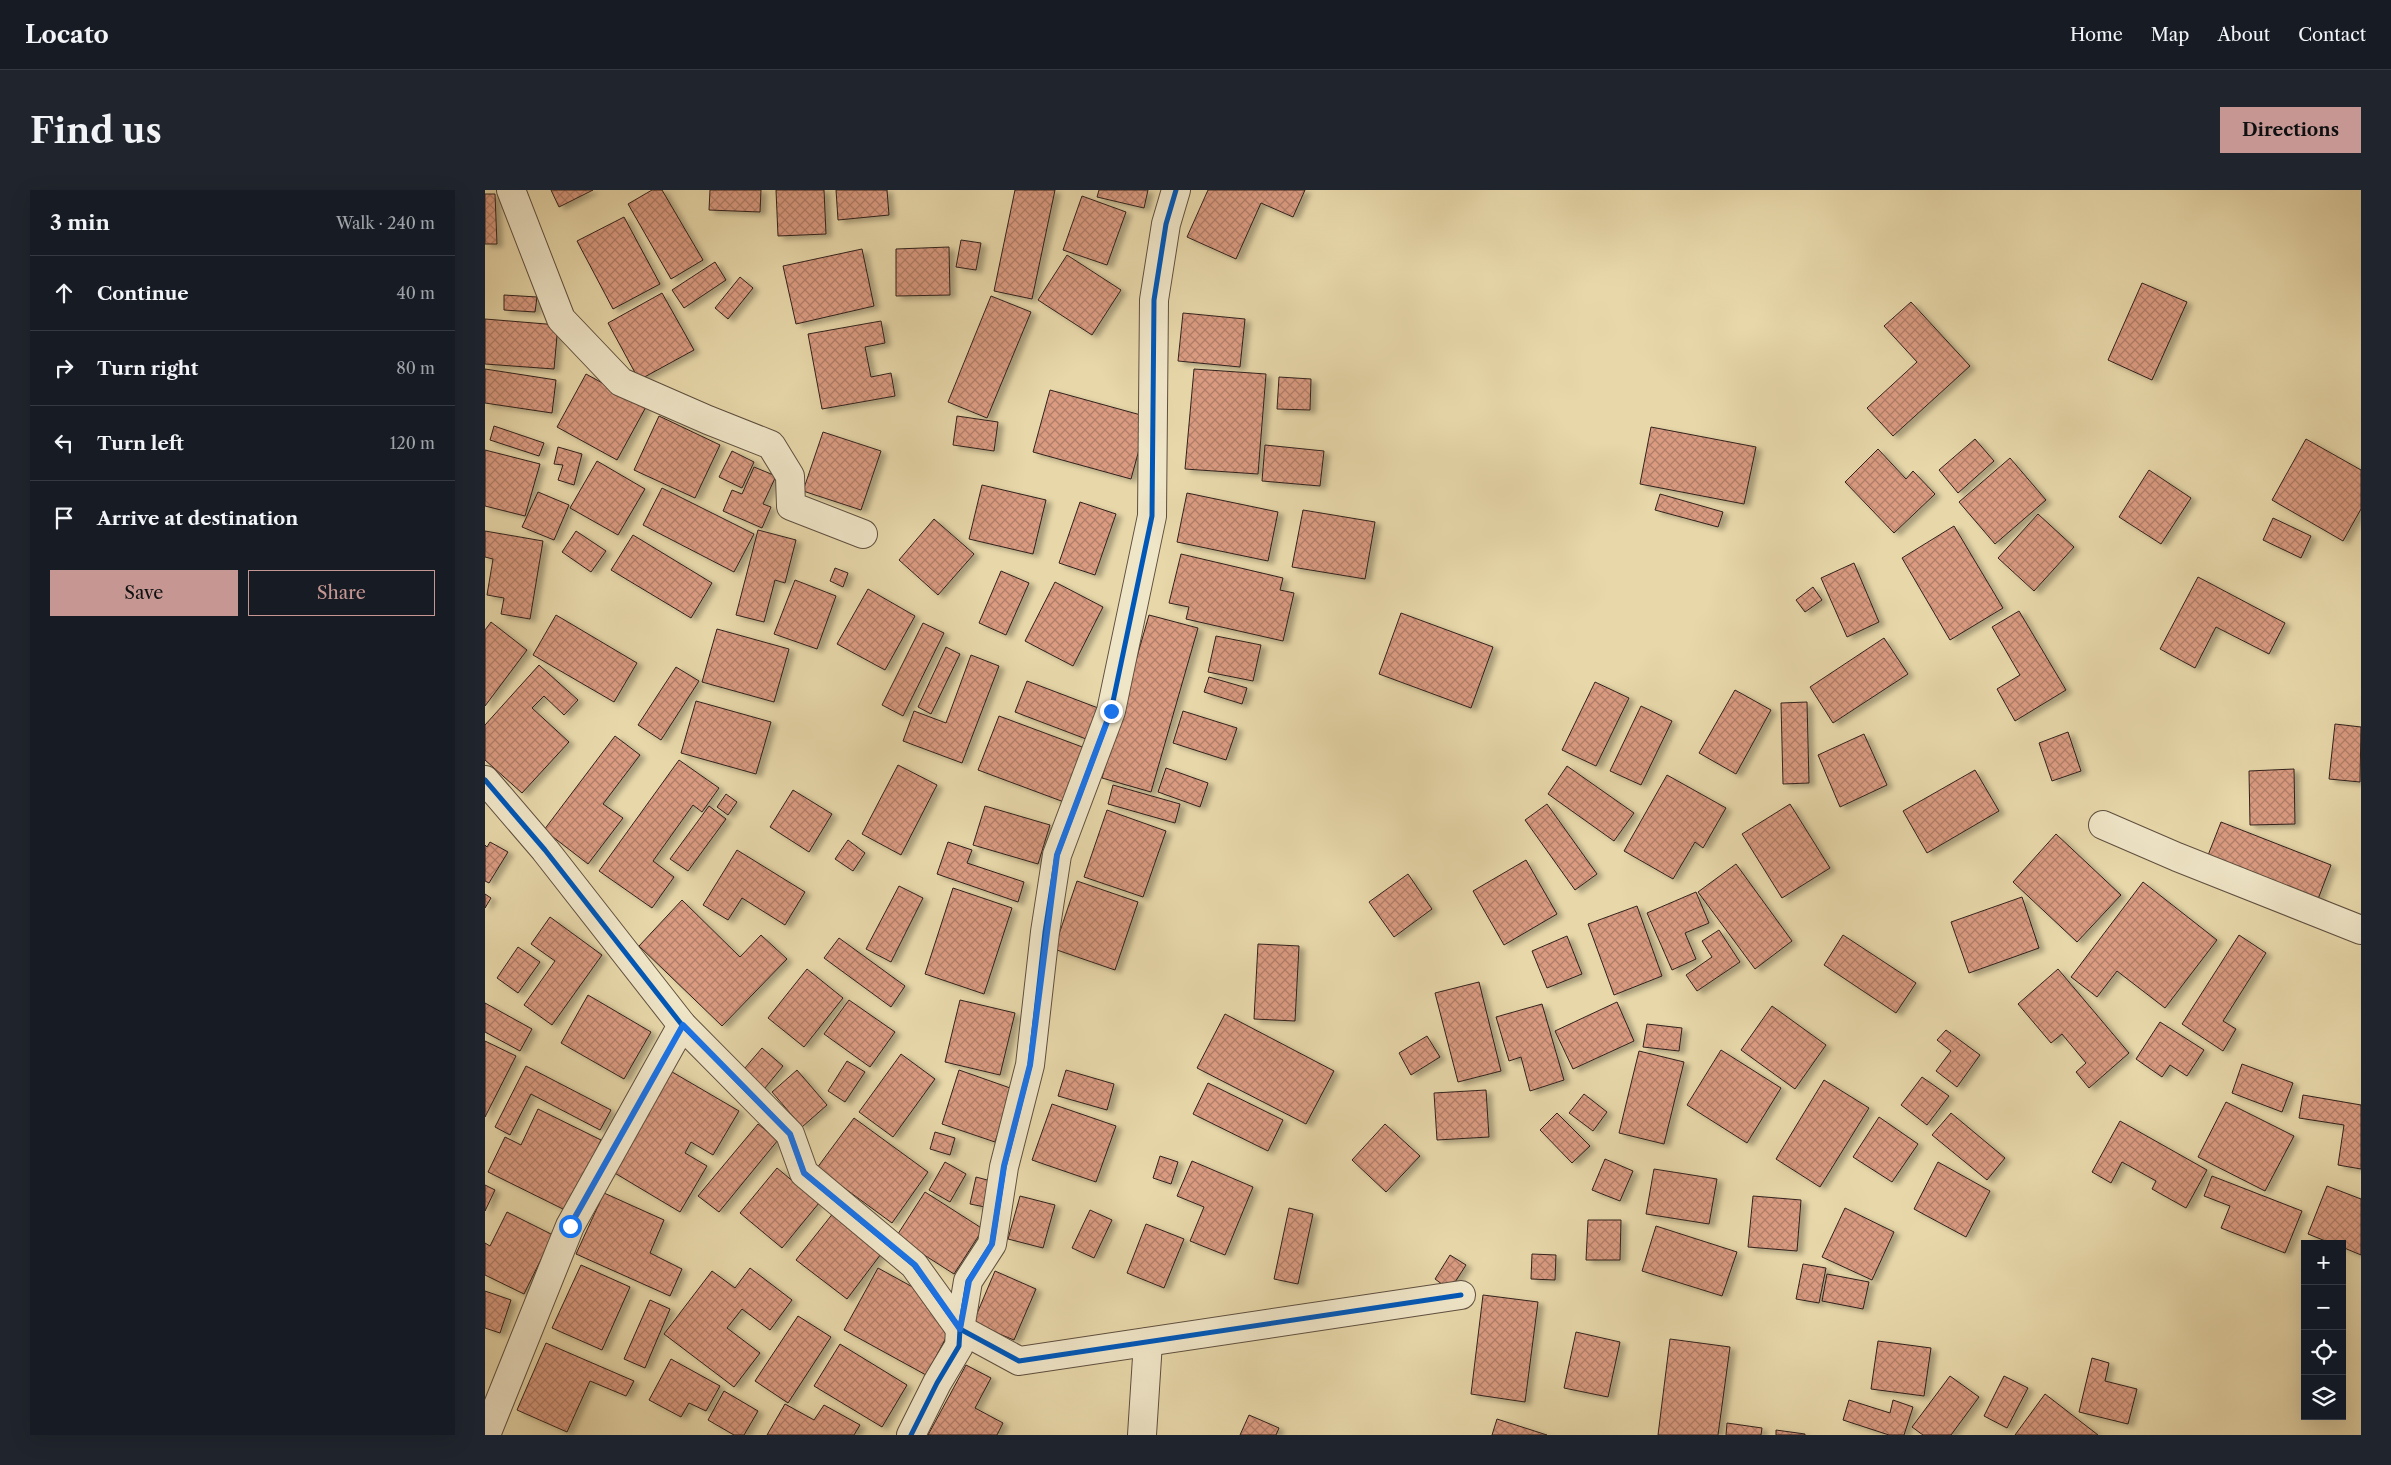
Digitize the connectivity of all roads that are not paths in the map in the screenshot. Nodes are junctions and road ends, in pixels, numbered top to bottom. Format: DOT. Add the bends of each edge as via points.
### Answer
graph roads {
  1 [pos="511,190"];
  2 [pos="1175,190"];
  3 [pos="863,534"];
  4 [pos="485,780"];
  5 [pos="2103,825"];
  6 [pos="2361,930"];
  7 [pos="683,1025"];
  8 [pos="1461,1295"];
  9 [pos="960,1329"];
  10 [pos="1148,1342"];
  11 [pos="486,1435"];
  12 [pos="911,1435"];
  13 [pos="1142,1435"];
  1 -- 3 [label="street" via="561,318 621,382 771,445 790,476 791,506"];
  2 -- 9 [label="street" via="1154,300 1152,516 1111,711 1057,855 1030,1065 1004,1166 992,1244 969,1281"];
  4 -- 7 [label="street" via="545,850"];
  5 -- 6 [label="street"];
  7 -- 9 [label="street" via="790,1134 804,1173 915,1265"];
  7 -- 11 [label="street" via="570,1226"];
  8 -- 10 [label="street"];
  9 -- 10 [label="street" via="1019,1361"];
  9 -- 12 [label="street" via="959,1346"];
  10 -- 13 [label="street"];
}
